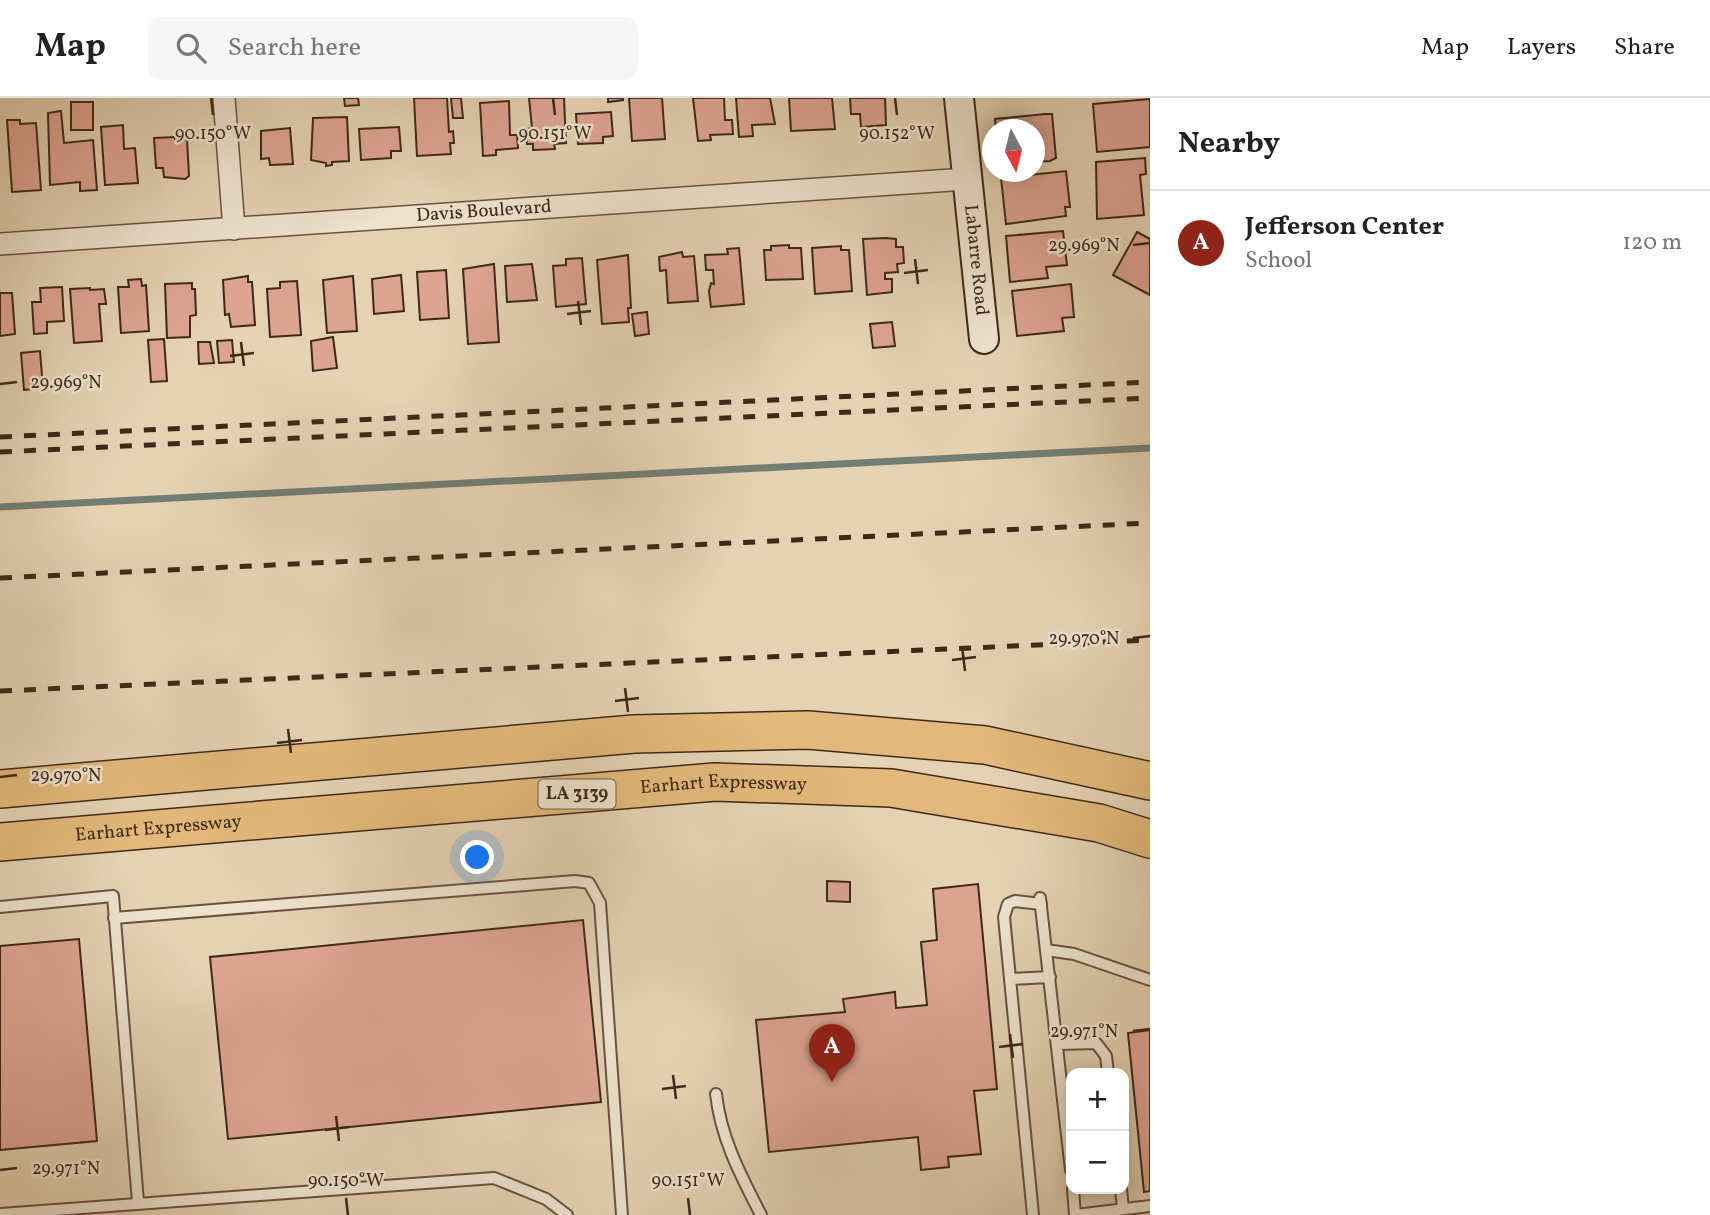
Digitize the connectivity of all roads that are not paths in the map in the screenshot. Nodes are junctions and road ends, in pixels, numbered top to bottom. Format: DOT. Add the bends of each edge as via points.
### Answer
graph roads {
  1 [pos="224,98"];
  2 [pos="959,98"];
  3 [pos="968,179"];
  4 [pos="234,229"];
  5 [pos="0,244"];
  6 [pos="984,339"];
  7 [pos="1150,781"];
  8 [pos="0,789"];
  9 [pos="1150,839"];
  10 [pos="0,842"];
  11 [pos="0,907"];
  12 [pos="114,918"];
  13 [pos="1046,950"];
  14 [pos="1050,976"];
  15 [pos="1010,979"];
  16 [pos="1150,980"];
  17 [pos="1058,1044"];
  18 [pos="1107,1068"];
  19 [pos="716,1094"];
  20 [pos="1066,1102"];
  21 [pos="1073,1194"];
  22 [pos="1122,1194"];
  23 [pos="138,1202"];
  24 [pos="1150,1206"];
  25 [pos="1124,1209"];
  26 [pos="0,1214"];
  27 [pos="567,1215"];
  28 [pos="622,1215"];
  29 [pos="761,1215"];
  30 [pos="1033,1215"];
  31 [pos="1075,1215"];
  1 -- 4 [label="street"];
  2 -- 3 [label="street, Labarre Road"];
  3 -- 4 [label="street, Davis Boulevard"];
  3 -- 6 [label="street, Labarre Road"];
  4 -- 5 [label="street, Davis Boulevard"];
  7 -- 8 [label="highway" via="985,745 808,730 634,734"];
  9 -- 10 [label="highway, Earhart Expressway / LA 3139" via="1099,824 891,788 715,782"];
  11 -- 12 [label="lane" via="113,896"];
  12 -- 23 [label="lane"];
  12 -- 28 [label="lane" via="589,883 600,903"];
  13 -- 14 [label="lane"];
  13 -- 15 [label="lane" via="1040,900 1008,904 1004,917"];
  13 -- 16 [label="lane" via="1074,954"];
  14 -- 15 [label="lane"];
  14 -- 17 [label="lane"];
  15 -- 30 [label="lane"];
  17 -- 18 [label="lane" via="1096,1043 1106,1056"];
  17 -- 20 [label="lane"];
  19 -- 29 [label="lane" via="719,1122"];
  21 -- 31 [label="lane"];
  22 -- 25 [label="lane"];
  23 -- 26 [label="lane"];
  23 -- 27 [label="lane" via="494,1178 546,1199"];
  24 -- 25 [label="lane"];
  25 -- 31 [label="lane"];
}
